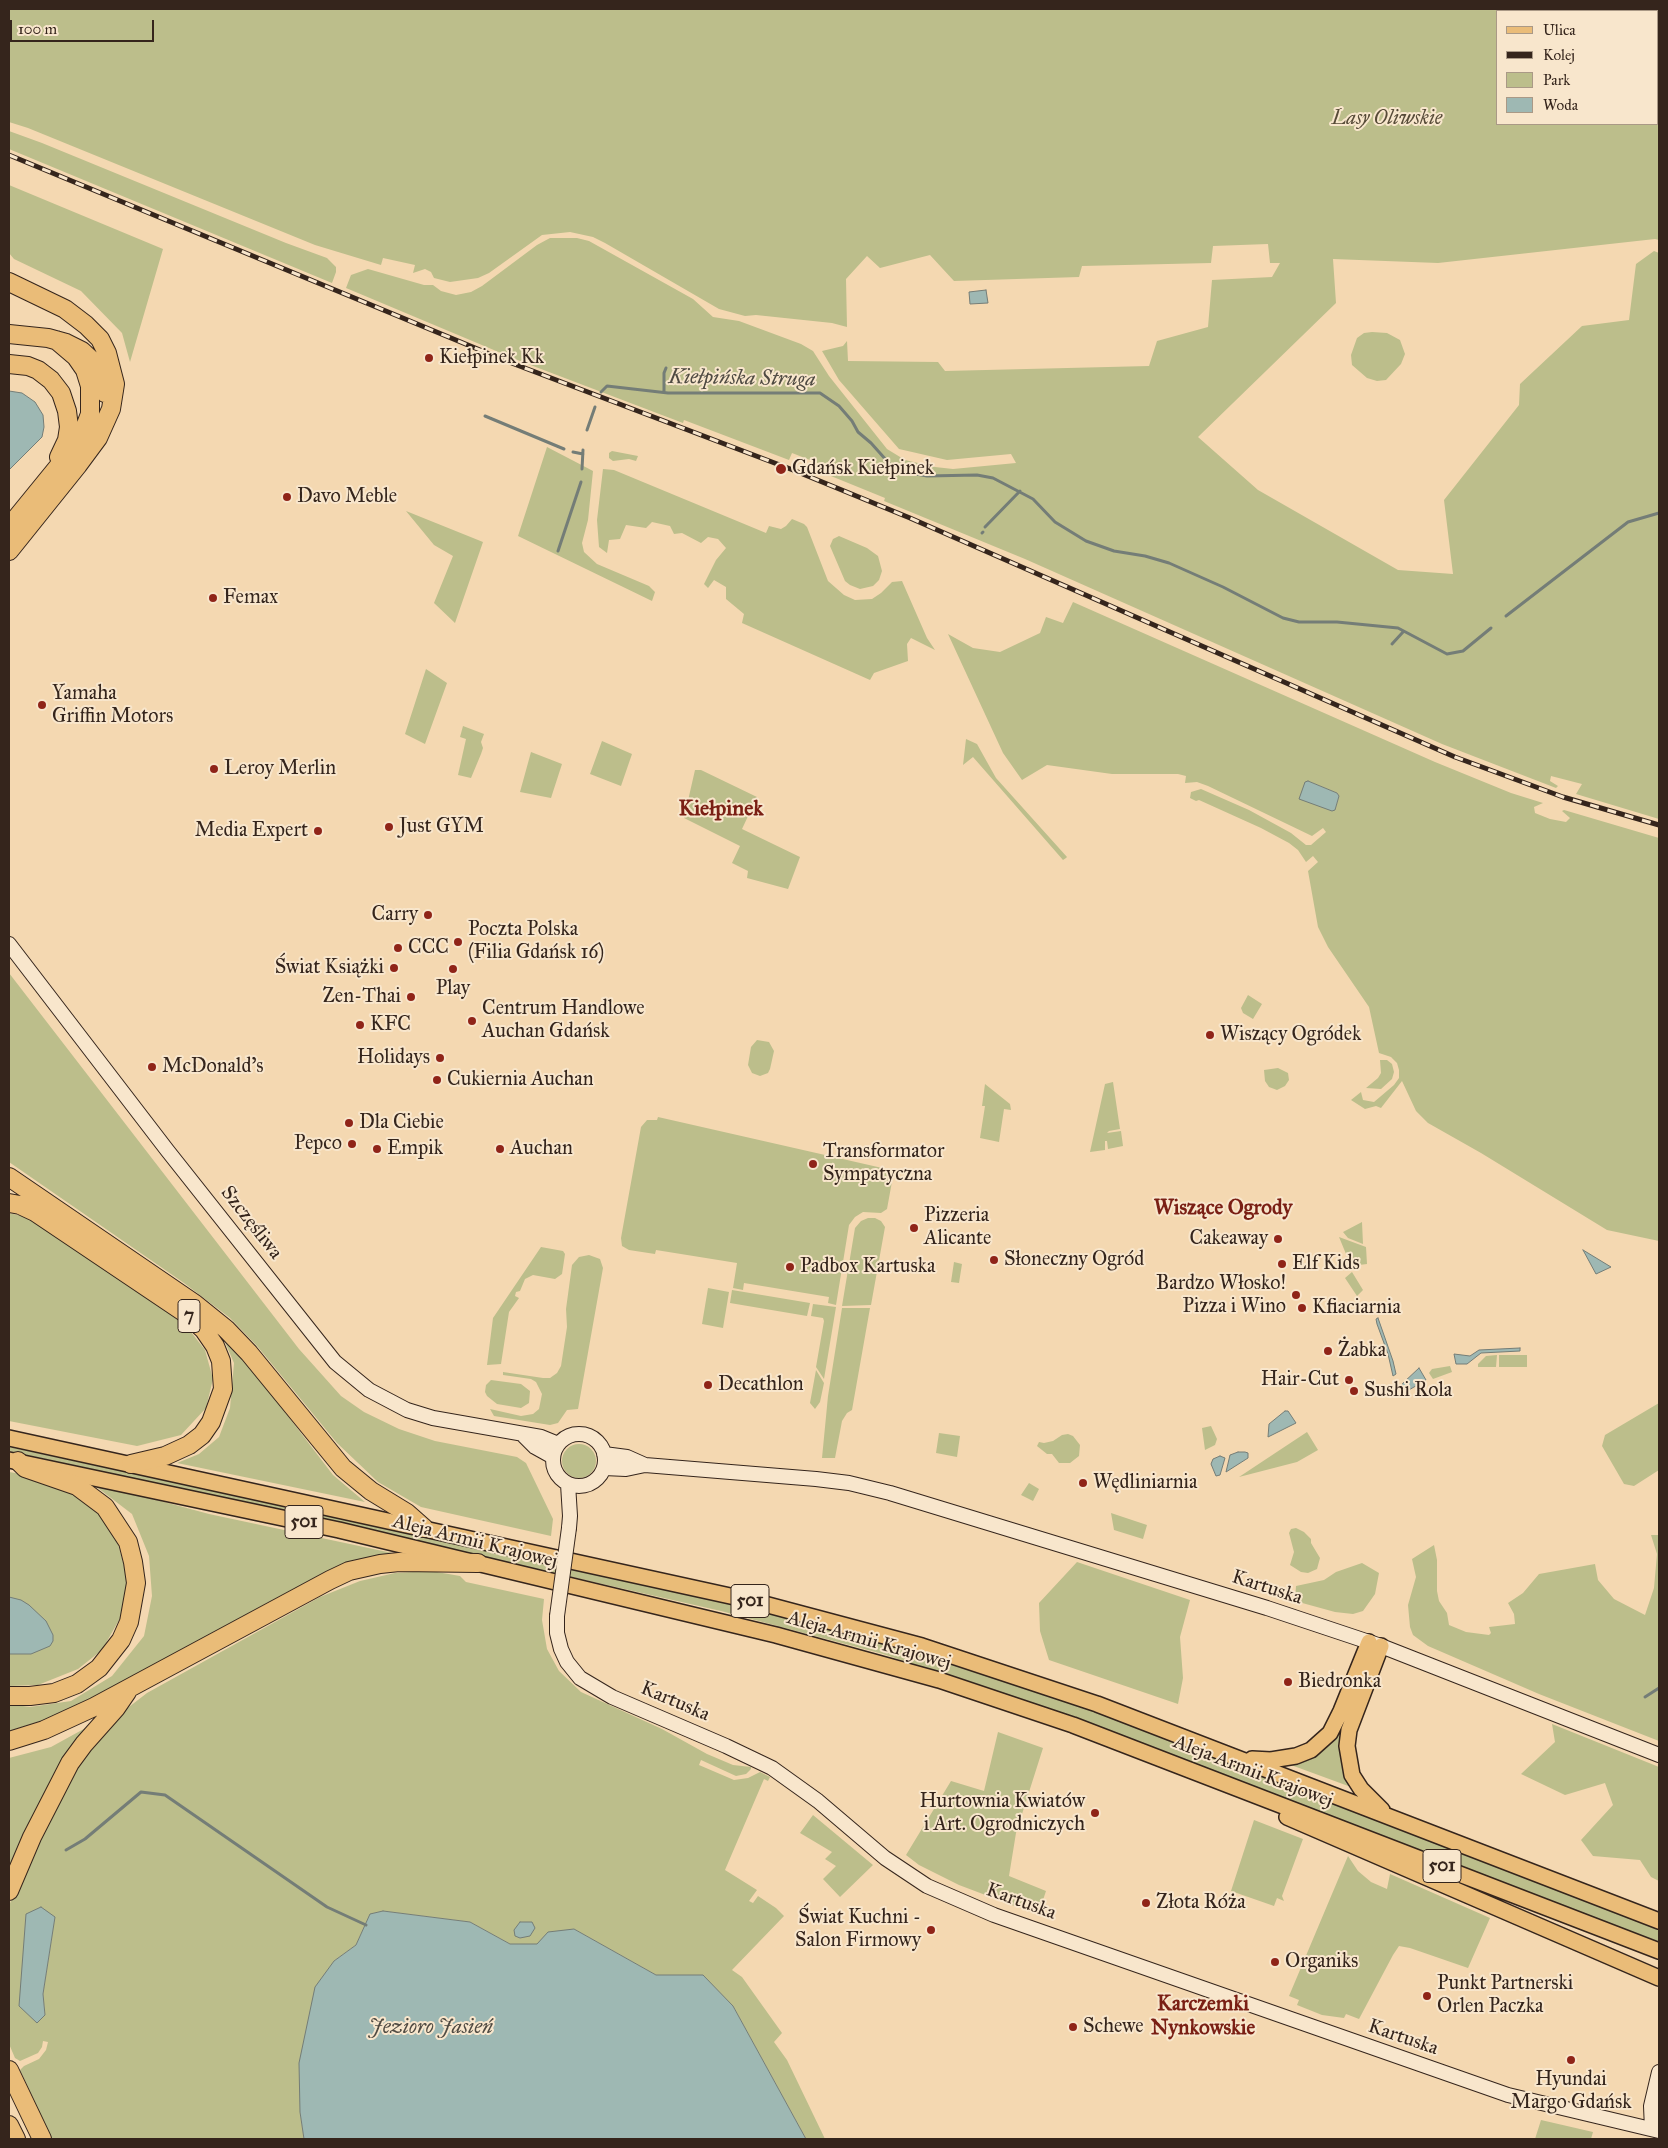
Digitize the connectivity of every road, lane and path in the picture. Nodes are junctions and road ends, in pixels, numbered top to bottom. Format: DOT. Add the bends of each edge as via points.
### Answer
graph roads {
  1 [pos="9,282"];
  2 [pos="9,334"];
  3 [pos="56,340"];
  4 [pos="9,364"];
  5 [pos="98,438"];
  6 [pos="58,467"];
  7 [pos="9,527"];
  8 [pos="9,551"];
  9 [pos="9,944"];
  10 [pos="9,1177"];
  11 [pos="9,1203"];
  12 [pos="9,1438"];
  13 [pos="556,1451"];
  14 [pos="604,1454"];
  15 [pos="13,1460"];
  16 [pos="131,1464"];
  17 [pos="645,1465"];
  18 [pos="604,1468"];
  19 [pos="568,1484"];
  20 [pos="582,1486"];
  21 [pos="569,1522"];
  22 [pos="424,1528"];
  23 [pos="478,1563"];
  24 [pos="1375,1644"];
  25 [pos="128,1689"];
  26 [pos="9,1696"];
  27 [pos="9,1741"];
  28 [pos="1659,1755"];
  29 [pos="1241,1759"];
  30 [pos="1224,1782"];
  31 [pos="1387,1815"];
  32 [pos="9,1890"];
  33 [pos="1659,1921"];
  34 [pos="1659,1951"];
  35 [pos="1659,1978"];
  36 [pos="9,2070"];
  37 [pos="1659,2072"];
  38 [pos="9,2125"];
  39 [pos="1657,2127"];
  40 [pos="16,2139"];
  41 [pos="42,2139"];
  1 -- 5 [label="highway" via="65,309 100,339 107,352 115,384 111,409"];
  2 -- 3 [label="highway"];
  3 -- 5 [label="highway" via="88,356 100,372 105,395"];
  3 -- 6 [label="highway" via="81,363 88,378 91,400 90,414 82,435"];
  4 -- 6 [label="highway" via="38,370 61,393 69,426"];
  5 -- 8 [label="highway"];
  6 -- 7 [label="highway"];
  9 -- 13 [label="street, Szczęśliwa" via="335,1362 369,1390 408,1410 524,1436 535,1447"];
  10 -- 22 [label="highway" via="194,1304 226,1330 249,1353 343,1468 371,1491 408,1513"];
  11 -- 16 [label="highway, 7" via="35,1212 188,1315 215,1346 221,1360 223,1389 211,1422 189,1445 165,1456"];
  12 -- 16 [label="main road, Aleja Armii Krajowej / 501"];
  13 -- 14 [label="street" via="569,1436 582,1434 594,1439"];
  13 -- 19 [label="street" via="556,1473"];
  14 -- 17 [label="street, Kartuska" via="627,1457"];
  14 -- 18 [label="street"];
  15 -- 23 [label="main road, Aleja Armii Krajowej / 501"];
  15 -- 26 [label="highway" via="25,1468 77,1486 105,1507 128,1542 136,1583 129,1622 121,1640 99,1668 77,1684 54,1693"];
  16 -- 22 [label="main road, Aleja Armii Krajowej / 501"];
  17 -- 18 [label="street, Kartuska" via="626,1470"];
  17 -- 24 [label="street, Kartuska" via="816,1479 890,1492"];
  18 -- 20 [label="street" via="595,1480"];
  19 -- 20 [label="street"];
  19 -- 21 [label="street, Kartuska"];
  20 -- 21 [label="street, Kartuska"];
  21 -- 39 [label="street, Kartuska, bridge" via="557,1633 567,1662 580,1678 612,1697 772,1768 818,1801 885,1858 927,1886 994,1915 1492,2090 1540,2104"];
  22 -- 29 [label="main road, Aleja Armii Krajowej / 501" via="753,1601 883,1635 1048,1687"];
  23 -- 25 [label="highway" via="399,1562 350,1571"];
  23 -- 30 [label="main road, Aleja Armii Krajowej / 501" via="776,1635 939,1680 1073,1725"];
  24 -- 28 [label="street, Kartuska"];
  24 -- 29 [label="main road" via="1330,1733 1311,1750 1272,1760"];
  24 -- 31 [label="main road" via="1347,1746 1352,1775"];
  25 -- 27 [label="highway" via="60,1724"];
  25 -- 32 [label="highway" via="70,1763"];
  29 -- 31 [label="main road, Aleja Armii Krajowej / 501"];
  30 -- 34 [label="main road, Aleja Armii Krajowej / 501"];
  30 -- 35 [label="main road" via="1229,1792"];
  31 -- 33 [label="main road, Aleja Armii Krajowej / 501"];
  36 -- 41 [label="highway"];
  37 -- 39 [label="street, Kartuska" via="1651,2106"];
  38 -- 40 [label="highway"];
}
